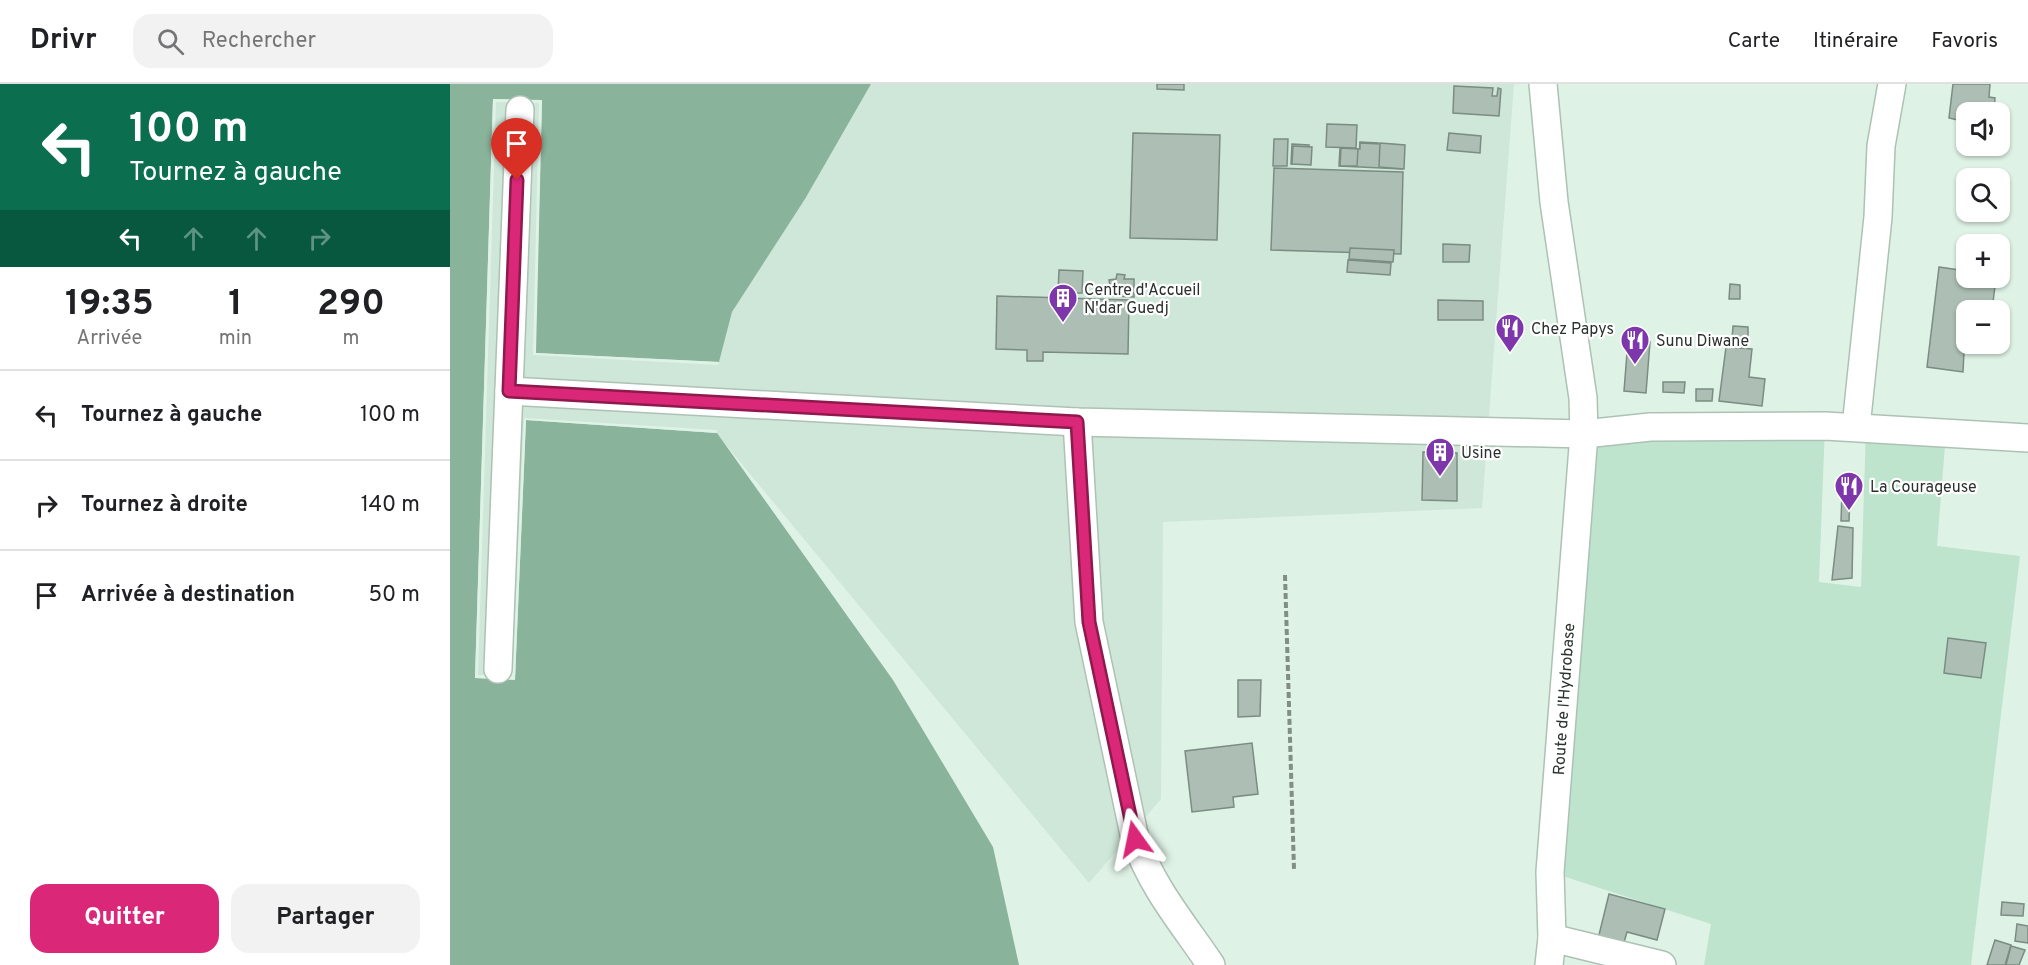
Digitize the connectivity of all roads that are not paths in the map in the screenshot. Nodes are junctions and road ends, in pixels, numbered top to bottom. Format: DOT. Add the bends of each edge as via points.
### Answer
graph roads {
  1 [pos="1543,84"];
  2 [pos="1892,84"];
  3 [pos="519,110"];
  4 [pos="509,391"];
  5 [pos="1077,422"];
  6 [pos="1856,427"];
  7 [pos="1584,434"];
  8 [pos="2028,438"];
  9 [pos="498,669"];
  10 [pos="1552,938"];
  11 [pos="1211,965"];
  12 [pos="1549,965"];
  13 [pos="1662,965"];
  1 -- 7 [label="street, Route de l'Hydrobase" via="1546,141 1583,398"];
  2 -- 6 [label="street" via="1881,146 1878,217"];
  3 -- 4 [label="street"];
  4 -- 5 [label="street"];
  4 -- 9 [label="street"];
  5 -- 7 [label="street"];
  5 -- 11 [label="street" via="1089,622 1135,839 1158,890"];
  6 -- 7 [label="street" via="1660,427"];
  6 -- 8 [label="street"];
  7 -- 10 [label="street, Route de l'Hydrobase" via="1550,872"];
  10 -- 12 [label="street, Route de l'Hydrobase"];
  10 -- 13 [label="street"];
}
